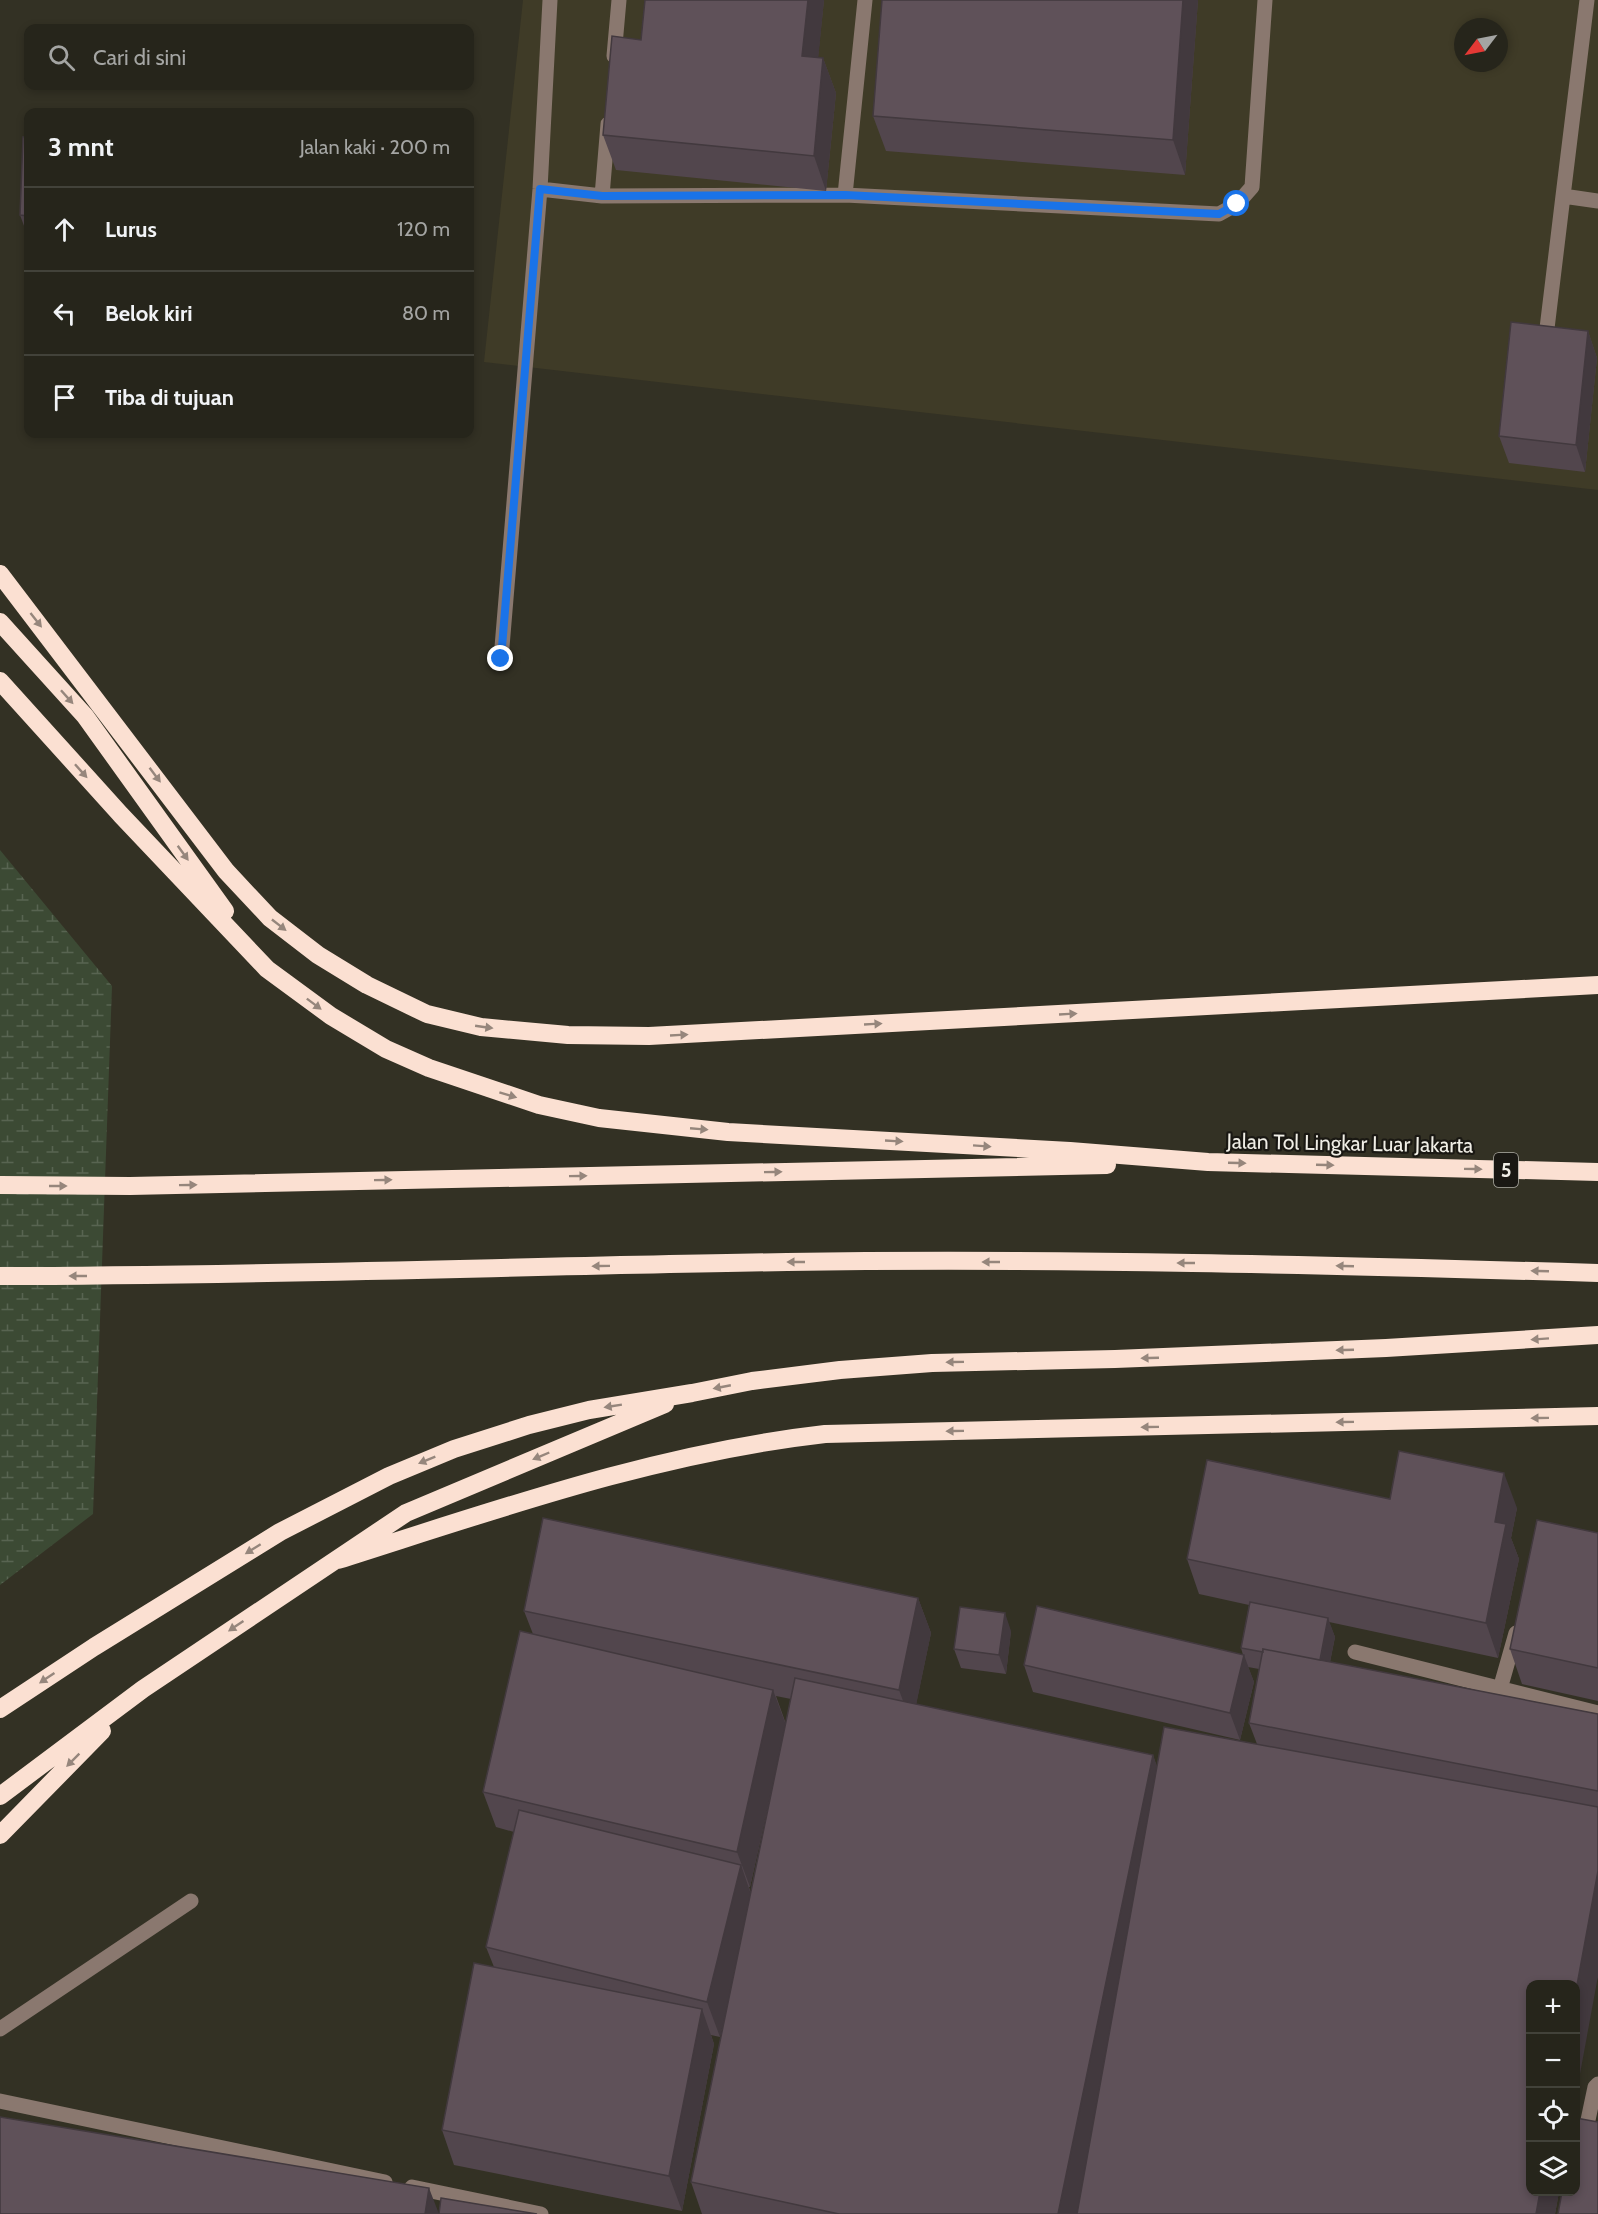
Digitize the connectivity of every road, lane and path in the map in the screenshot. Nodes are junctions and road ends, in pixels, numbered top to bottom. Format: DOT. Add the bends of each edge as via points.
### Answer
graph roads {
  1 [pos="550,0"];
  2 [pos="619,0"];
  3 [pos="865,0"];
  4 [pos="1265,0"];
  5 [pos="1587,0"];
  6 [pos="613,69"];
  7 [pos="610,104"];
  8 [pos="540,189"];
  9 [pos="845,195"];
  10 [pos="602,196"];
  11 [pos="1563,196"];
  12 [pos="1598,201"];
  13 [pos="1544,348"];
  14 [pos="0,574"];
  15 [pos="0,622"];
  16 [pos="501,659"];
  17 [pos="0,681"];
  18 [pos="267,969"];
  19 [pos="1598,985"];
  20 [pos="1208,1162"];
  21 [pos="1598,1172"];
  22 [pos="0,1185"];
  23 [pos="1598,1273"];
  24 [pos="0,1276"];
  25 [pos="1598,1335"];
  26 [pos="692,1393"];
  27 [pos="1598,1416"];
  28 [pos="338,1560"];
  29 [pos="1520,1620"];
  30 [pos="1355,1652"];
  31 [pos="143,1689"];
  32 [pos="1500,1689"];
  33 [pos="0,1709"];
  34 [pos="1598,1713"];
  35 [pos="0,1796"];
  36 [pos="0,1834"];
  37 [pos="191,1901"];
  38 [pos="0,2029"];
  39 [pos="1598,2084"];
  40 [pos="0,2101"];
  41 [pos="1580,2157"];
  42 [pos="541,2214"];
  1 -- 8 [label="lane"];
  2 -- 6 [label="lane"];
  3 -- 9 [label="lane"];
  4 -- 9 [label="lane" via="1252,187 1237,204 1219,214"];
  5 -- 11 [label="lane"];
  7 -- 10 [label="lane"];
  8 -- 10 [label="lane"];
  8 -- 16 [label="lane"];
  9 -- 10 [label="lane"];
  11 -- 12 [label="lane"];
  11 -- 13 [label="lane"];
  14 -- 19 [label="highway, one-way" via="226,871 270,918 318,955 367,985 427,1014 481,1028 649,1036"];
  15 -- 18 [label="highway, one-way" via="85,717"];
  17 -- 18 [label="highway, one-way"];
  18 -- 20 [label="highway, one-way" via="331,1017 386,1049 491,1090 599,1118 728,1132"];
  20 -- 21 [label="highway, Jalan Tol Lingkar Luar Jakarta / 5, one-way"];
  22 -- 20 [label="highway, one-way" via="130,1186"];
  23 -- 24 [label="highway, one-way" via="1244,1263 790,1262"];
  25 -- 26 [label="highway, one-way" via="1363,1349 932,1363 840,1370"];
  26 -- 28 [label="highway, one-way" via="406,1513"];
  26 -- 33 [label="highway, one-way" via="589,1410 529,1425 454,1449 389,1476 280,1532"];
  27 -- 28 [label="highway, one-way" via="825,1434 755,1443 636,1468"];
  28 -- 31 [label="highway, one-way"];
  29 -- 32 [label="lane"];
  30 -- 32 [label="lane"];
  31 -- 35 [label="highway"];
  31 -- 36 [label="highway, one-way"];
  32 -- 34 [label="lane"];
  37 -- 38 [label="lane"];
  39 -- 41 [label="lane"];
  40 -- 42 [label="lane"];
}
